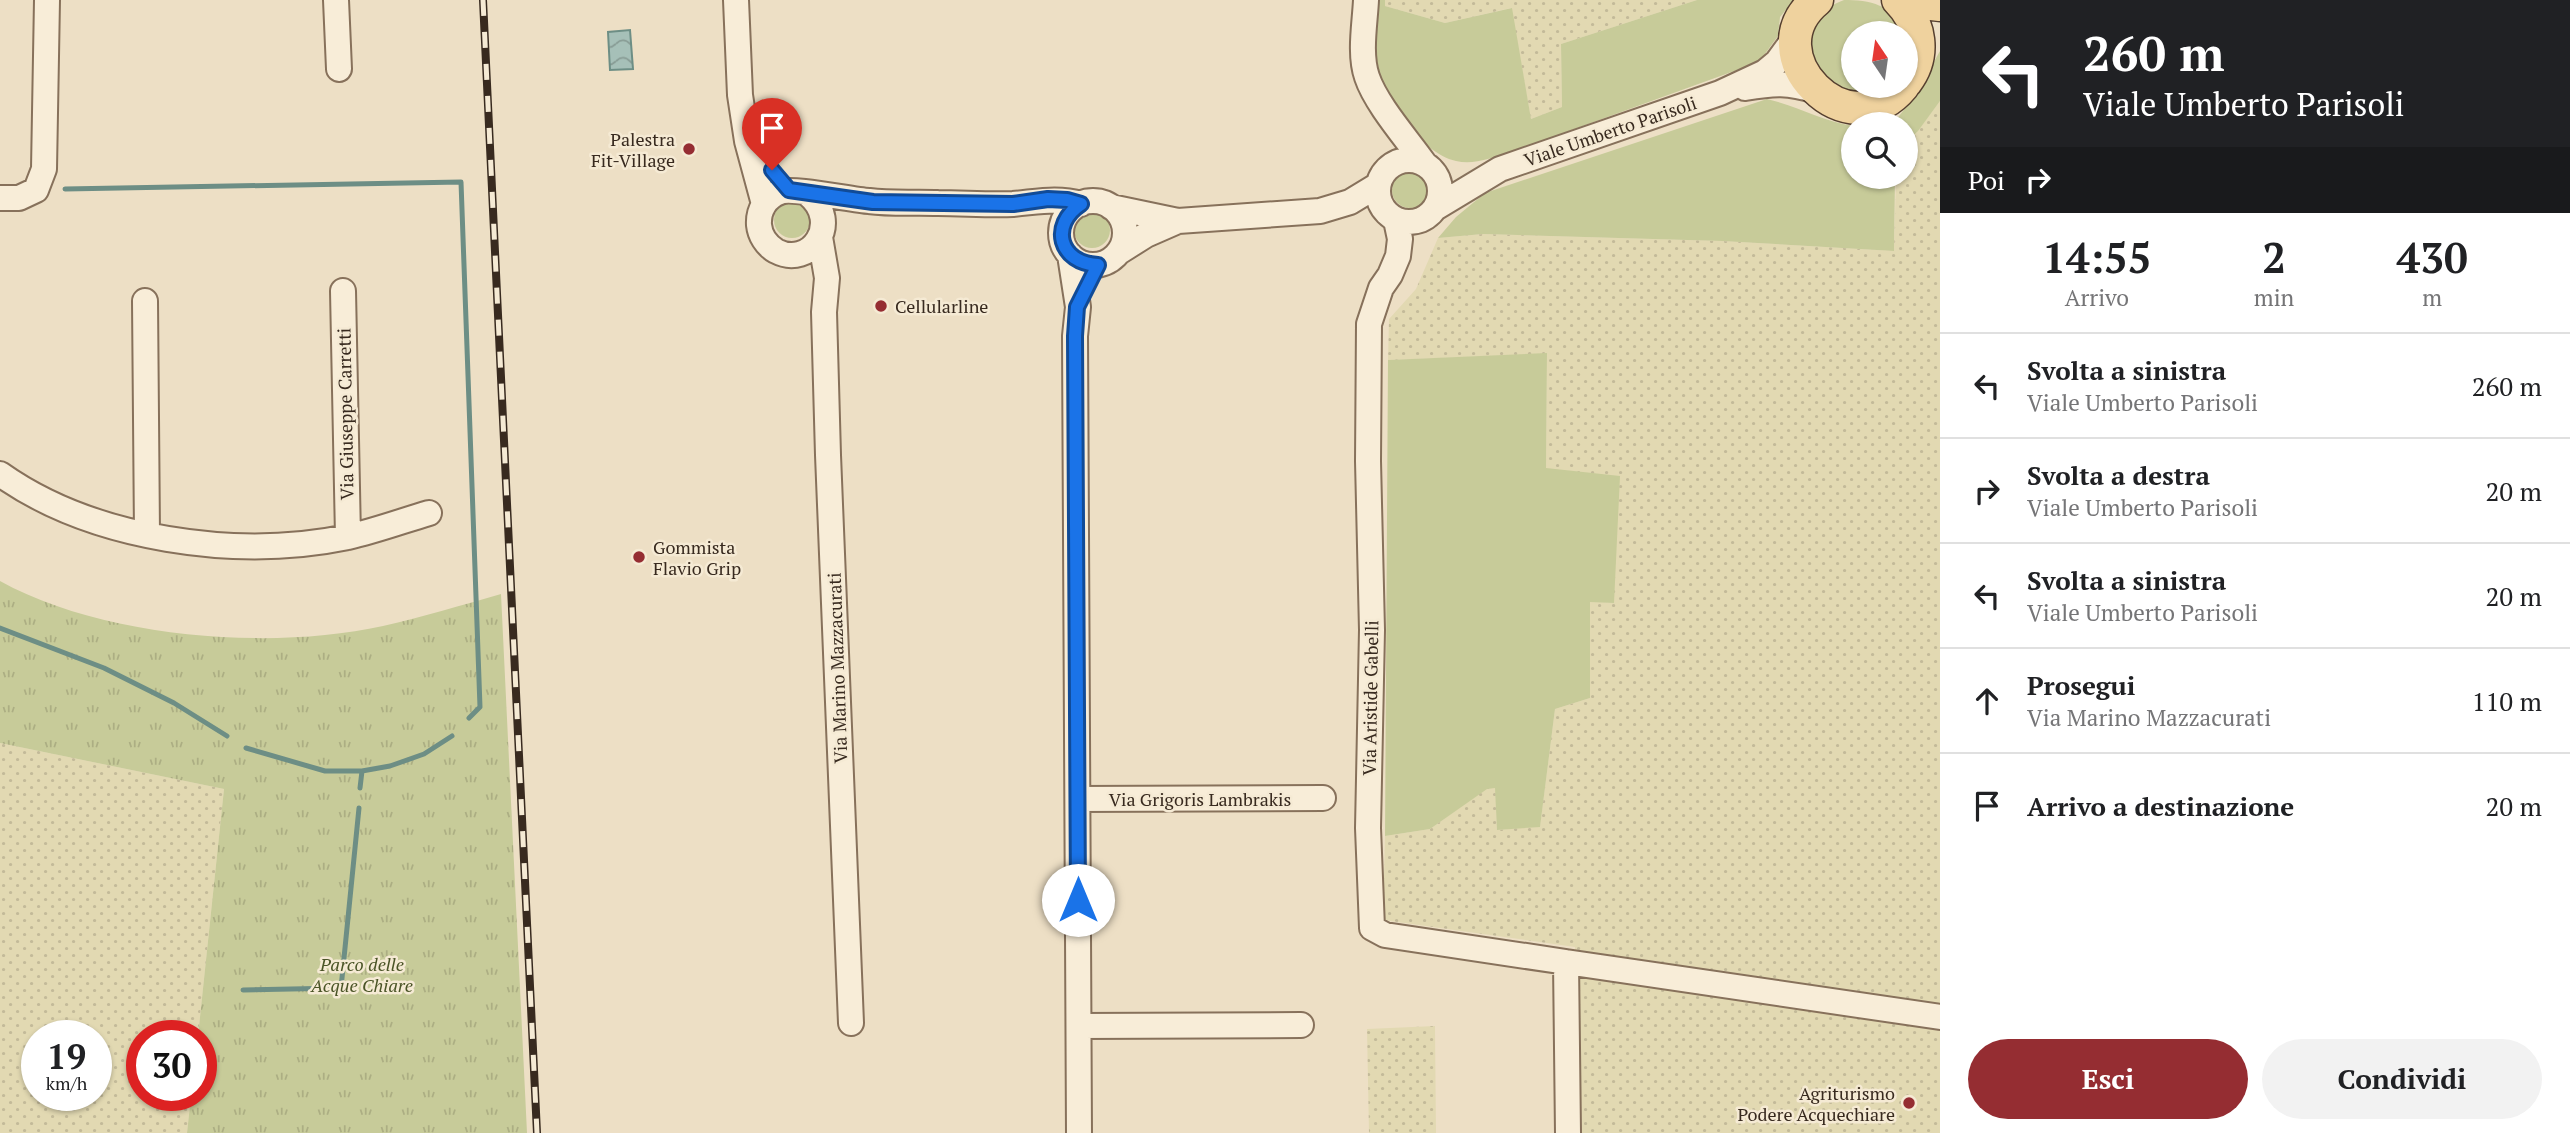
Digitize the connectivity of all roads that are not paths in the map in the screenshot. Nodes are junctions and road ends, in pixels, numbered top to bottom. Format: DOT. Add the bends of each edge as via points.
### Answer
graph roads {
  1 [pos="47,0"];
  2 [pos="336,0"];
  3 [pos="736,0"];
  4 [pos="1366,0"];
  5 [pos="1817,0"];
  6 [pos="1898,0"];
  7 [pos="1940,5"];
  8 [pos="1913,21"];
  9 [pos="1940,32"];
  10 [pos="1796,36"];
  11 [pos="1918,63"];
  12 [pos="339,69"];
  13 [pos="1816,92"];
  14 [pos="1720,93"];
  15 [pos="1888,98"];
  16 [pos="1386,111"];
  17 [pos="747,141"];
  18 [pos="1428,166"];
  19 [pos="1500,169"];
  20 [pos="1383,176"];
  21 [pos="799,192"];
  22 [pos="0,198"];
  23 [pos="873,202"];
  24 [pos="764,204"];
  25 [pos="1013,204"];
  26 [pos="1081,204"];
  27 [pos="1111,207"];
  28 [pos="1320,211"];
  29 [pos="1432,212"];
  30 [pos="1393,217"];
  31 [pos="1178,221"];
  32 [pos="1062,227"];
  33 [pos="822,233"];
  34 [pos="794,254"];
  35 [pos="1070,255"];
  36 [pos="1109,258"];
  37 [pos="1390,275"];
  38 [pos="343,290"];
  39 [pos="145,300"];
  40 [pos="1077,307"];
  41 [pos="824,312"];
  42 [pos="0,474"];
  43 [pos="429,513"];
  44 [pos="146,534"];
  45 [pos="348,537"];
  46 [pos="1323,798"];
  47 [pos="1078,799"];
  48 [pos="1566,962"];
  49 [pos="1940,1017"];
  50 [pos="851,1023"];
  51 [pos="1301,1025"];
  52 [pos="1079,1026"];
  53 [pos="1079,1133"];
  54 [pos="1568,1133"];
  1 -- 22 [label="street" via="44,169 36,190 19,198"];
  2 -- 12 [label="street"];
  3 -- 17 [label="street, Via Marino Mazzacurati"];
  4 -- 16 [label="street" via="1364,62 1367,78"];
  5 -- 10 [label="main road, Viale Umberto Parisoli"];
  6 -- 7 [label="main road"];
  6 -- 8 [label="main road"];
  9 -- 11 [label="main road, Viale Umberto Parisoli"];
  10 -- 13 [label="main road" via="1799,66"];
  10 -- 14 [label="street, Viale Umberto Parisoli" via="1765,72"];
  13 -- 14 [label="street, Viale Umberto Parisoli" via="1774,83"];
  13 -- 15 [label="main road, Viale Umberto Parisoli" via="1849,107"];
  14 -- 19 [label="street, Viale Umberto Parisoli"];
  16 -- 18 [label="street"];
  16 -- 20 [label="street" via="1391,138"];
  17 -- 21 [label="street, Via Marino Mazzacurati"];
  17 -- 24 [label="street, Via Marino Mazzacurati"];
  18 -- 19 [label="street, Viale Umberto Parisoli" via="1458,172"];
  18 -- 20 [label="street, Viale Umberto Parisoli" via="1406,160"];
  18 -- 29 [label="street" via="1441,187"];
  19 -- 29 [label="street, Viale Umberto Parisoli"];
  20 -- 28 [label="street, Viale Umberto Parisoli" via="1350,202"];
  20 -- 30 [label="street" via="1380,201"];
  21 -- 23 [label="street, Viale Umberto Parisoli"];
  21 -- 24 [label="street" via="771,197"];
  21 -- 33 [label="street, Via Marino Mazzacurati" via="821,209"];
  23 -- 25 [label="street, Viale Umberto Parisoli"];
  23 -- 33 [label="street, Viale Umberto Parisoli" via="842,215"];
  24 -- 34 [label="street, Via Marino Mazzacurati" via="759,221 763,238 776,251"];
  25 -- 26 [label="street, Viale Umberto Parisoli" via="1048,199"];
  25 -- 32 [label="street, Viale Umberto Parisoli"];
  26 -- 27 [label="street, Viale Umberto Parisoli" via="1097,201"];
  26 -- 32 [label="street" via="1072,209"];
  27 -- 31 [label="street, Viale Umberto Parisoli"];
  27 -- 36 [label="street" via="1124,223 1125,233"];
  28 -- 30 [label="street, Viale Umberto Parisoli"];
  28 -- 31 [label="street, Viale Umberto Parisoli"];
  29 -- 30 [label="street, Viale Umberto Parisoli" via="1418,221"];
  29 -- 37 [label="street, Via Aristide Gabelli" via="1411,256"];
  30 -- 37 [label="street, Via Aristide Gabelli" via="1399,248"];
  31 -- 36 [label="street, Viale Umberto Parisoli" via="1146,234"];
  32 -- 35 [label="street"];
  33 -- 34 [label="street" via="805,252"];
  33 -- 41 [label="street, Via Marino Mazzacurati" via="827,278"];
  34 -- 41 [label="street, Via Marino Mazzacurati" via="816,282"];
  35 -- 36 [label="street" via="1079,261"];
  35 -- 40 [label="street"];
  36 -- 40 [label="street"];
  37 -- 48 [label="street, Via Aristide Gabelli" via="1369,324 1372,630 1368,828 1372,928 1385,935"];
  38 -- 45 [label="street, Via Giuseppe Carretti"];
  39 -- 44 [label="street"];
  40 -- 47 [label="street"];
  41 -- 50 [label="street, Via Marino Mazzacurati"];
  42 -- 44 [label="street" via="26,492 102,524"];
  43 -- 45 [label="street"];
  44 -- 45 [label="street" via="203,544 262,546"];
  46 -- 47 [label="street, Via Grigoris Lambrakis"];
  47 -- 52 [label="street"];
  48 -- 49 [label="street, Via Aristide Gabelli"];
  48 -- 54 [label="street"];
  51 -- 52 [label="street"];
  52 -- 53 [label="street"];
}
